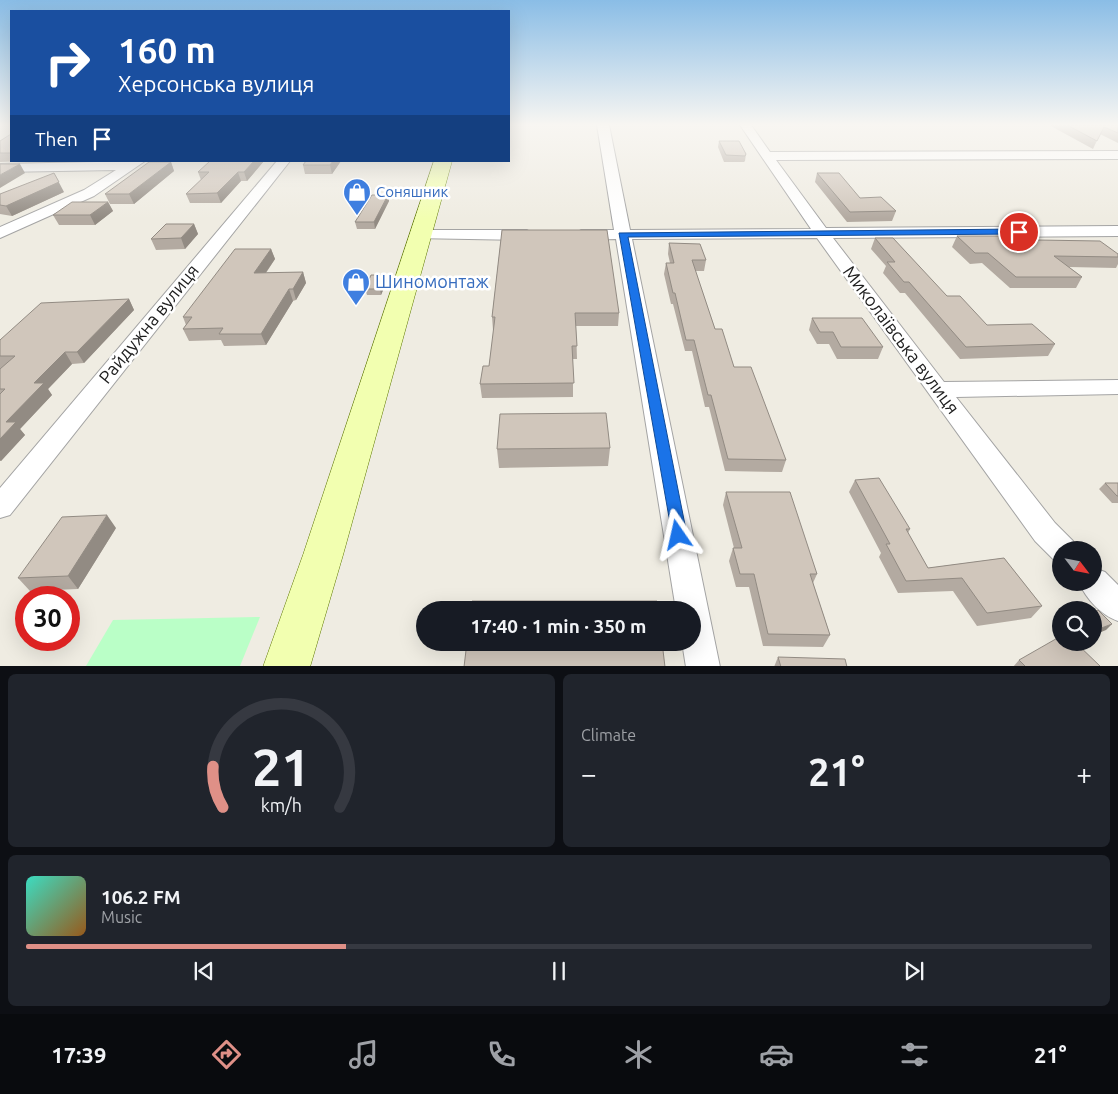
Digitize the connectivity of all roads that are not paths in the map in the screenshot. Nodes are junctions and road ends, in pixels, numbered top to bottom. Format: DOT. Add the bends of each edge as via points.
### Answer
graph roads {
  1 [pos="609,156"];
  2 [pos="766,156"];
  3 [pos="283,162"];
  4 [pos="443,162"];
  5 [pos="136,164"];
  6 [pos="0,168"];
  7 [pos="1118,231"];
  8 [pos="0,233"];
  9 [pos="821,233"];
  10 [pos="419,235"];
  11 [pos="545,235"];
  12 [pos="564,235"];
  13 [pos="623,235"];
  14 [pos="1118,386"];
  15 [pos="938,390"];
  16 [pos="5,495"];
  17 [pos="1054,541"];
  18 [pos="1102,590"];
  19 [pos="690,601"];
  20 [pos="1118,606"];
  21 [pos="700,651"];
  22 [pos="286,666"];
  23 [pos="703,666"];
  1 -- 13 [label="street"];
  2 -- 9 [label="street, Миколаївська вулиця"];
  3 -- 16 [label="street, Райдужна вулиця"];
  4 -- 10 [label="main road"];
  5 -- 6 [label="street"];
  5 -- 8 [label="street" via="89,193"];
  7 -- 9 [label="street"];
  9 -- 13 [label="street"];
  9 -- 15 [label="street, Миколаївська вулиця"];
  10 -- 11 [label="street"];
  10 -- 22 [label="main road" via="323,555"];
  12 -- 13 [label="street"];
  13 -- 19 [label="street"];
  14 -- 15 [label="street"];
  15 -- 17 [label="street, Миколаївська вулиця"];
  18 -- 20 [label="street"];
  21 -- 23 [label="street"];
}
